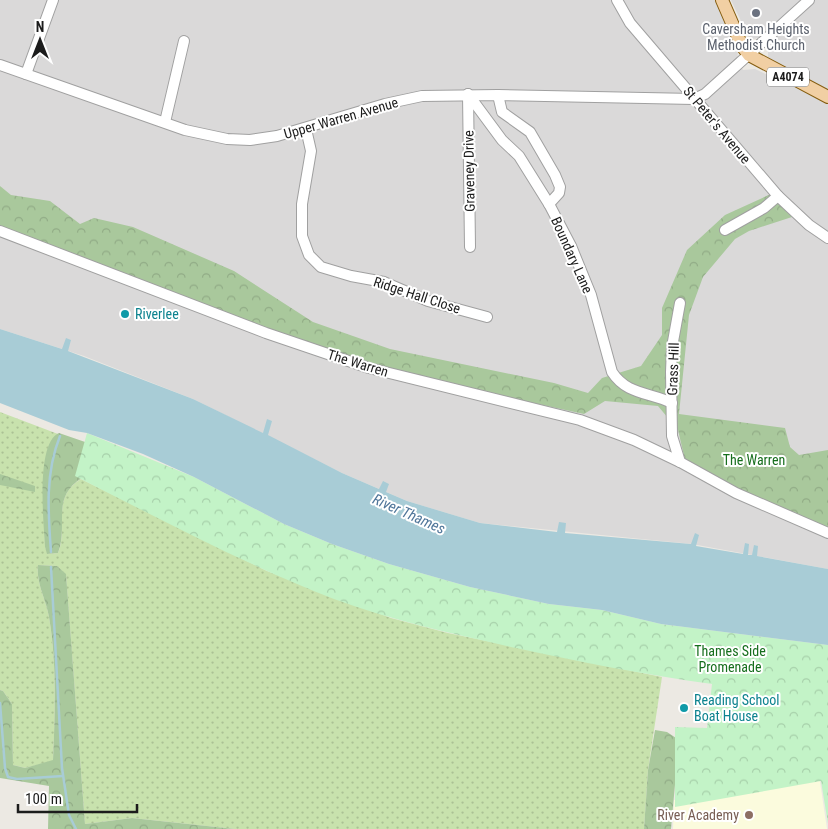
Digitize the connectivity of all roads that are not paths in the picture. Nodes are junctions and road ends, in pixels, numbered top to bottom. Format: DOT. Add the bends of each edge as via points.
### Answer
graph roads {
  1 [pos="53,0"];
  2 [pos="617,0"];
  3 [pos="722,0"];
  4 [pos="809,0"];
  5 [pos="184,41"];
  6 [pos="749,55"];
  7 [pos="0,65"];
  8 [pos="26,74"];
  9 [pos="468,94"];
  10 [pos="498,95"];
  11 [pos="828,97"];
  12 [pos="694,99"];
  13 [pos="164,122"];
  14 [pos="306,129"];
  15 [pos="778,196"];
  16 [pos="549,204"];
  17 [pos="725,230"];
  18 [pos="0,231"];
  19 [pos="828,238"];
  20 [pos="470,247"];
  21 [pos="680,303"];
  22 [pos="482,318"];
  23 [pos="672,403"];
  24 [pos="672,436"];
  25 [pos="656,451"];
  26 [pos="680,462"];
  27 [pos="828,533"];
  1 -- 8 [label="street"];
  2 -- 12 [label="street, St Peter's Avenue" via="630,23"];
  3 -- 6 [label="main road"];
  4 -- 6 [label="street"];
  5 -- 13 [label="street"];
  6 -- 11 [label="main road, A4074"];
  6 -- 12 [label="street" via="705,94"];
  7 -- 8 [label="street, Upper Warren Avenue"];
  8 -- 13 [label="street, Upper Warren Avenue"];
  9 -- 10 [label="street, Upper Warren Avenue"];
  9 -- 14 [label="street, Upper Warren Avenue" via="422,96"];
  9 -- 16 [label="street, Boundary Lane" via="502,140 519,156"];
  9 -- 20 [label="street, Graveney Drive"];
  10 -- 12 [label="street, Upper Warren Avenue"];
  10 -- 16 [label="street" via="502,112 530,132 555,175 559,193"];
  12 -- 15 [label="street, St Peter's Avenue"];
  13 -- 14 [label="street, Upper Warren Avenue" via="205,135 250,140"];
  14 -- 22 [label="street, Ridge Hall Close" via="312,151 302,204 302,236 309,255 321,267 384,282 428,301"];
  15 -- 17 [label="street" via="764,208"];
  15 -- 19 [label="street, St Peter's Avenue" via="809,226"];
  16 -- 23 [label="street, Boundary Lane" via="591,295 612,372 628,389"];
  18 -- 25 [label="street, The Warren" via="266,333 369,368 580,420"];
  21 -- 23 [label="street, Grass Hill" via="672,347"];
  23 -- 24 [label="street, Grass Hill"];
  24 -- 25 [label="street"];
  24 -- 26 [label="street, Grass Hill"];
  25 -- 26 [label="street, The Warren"];
  26 -- 27 [label="street, The Warren" via="736,493"];
}
